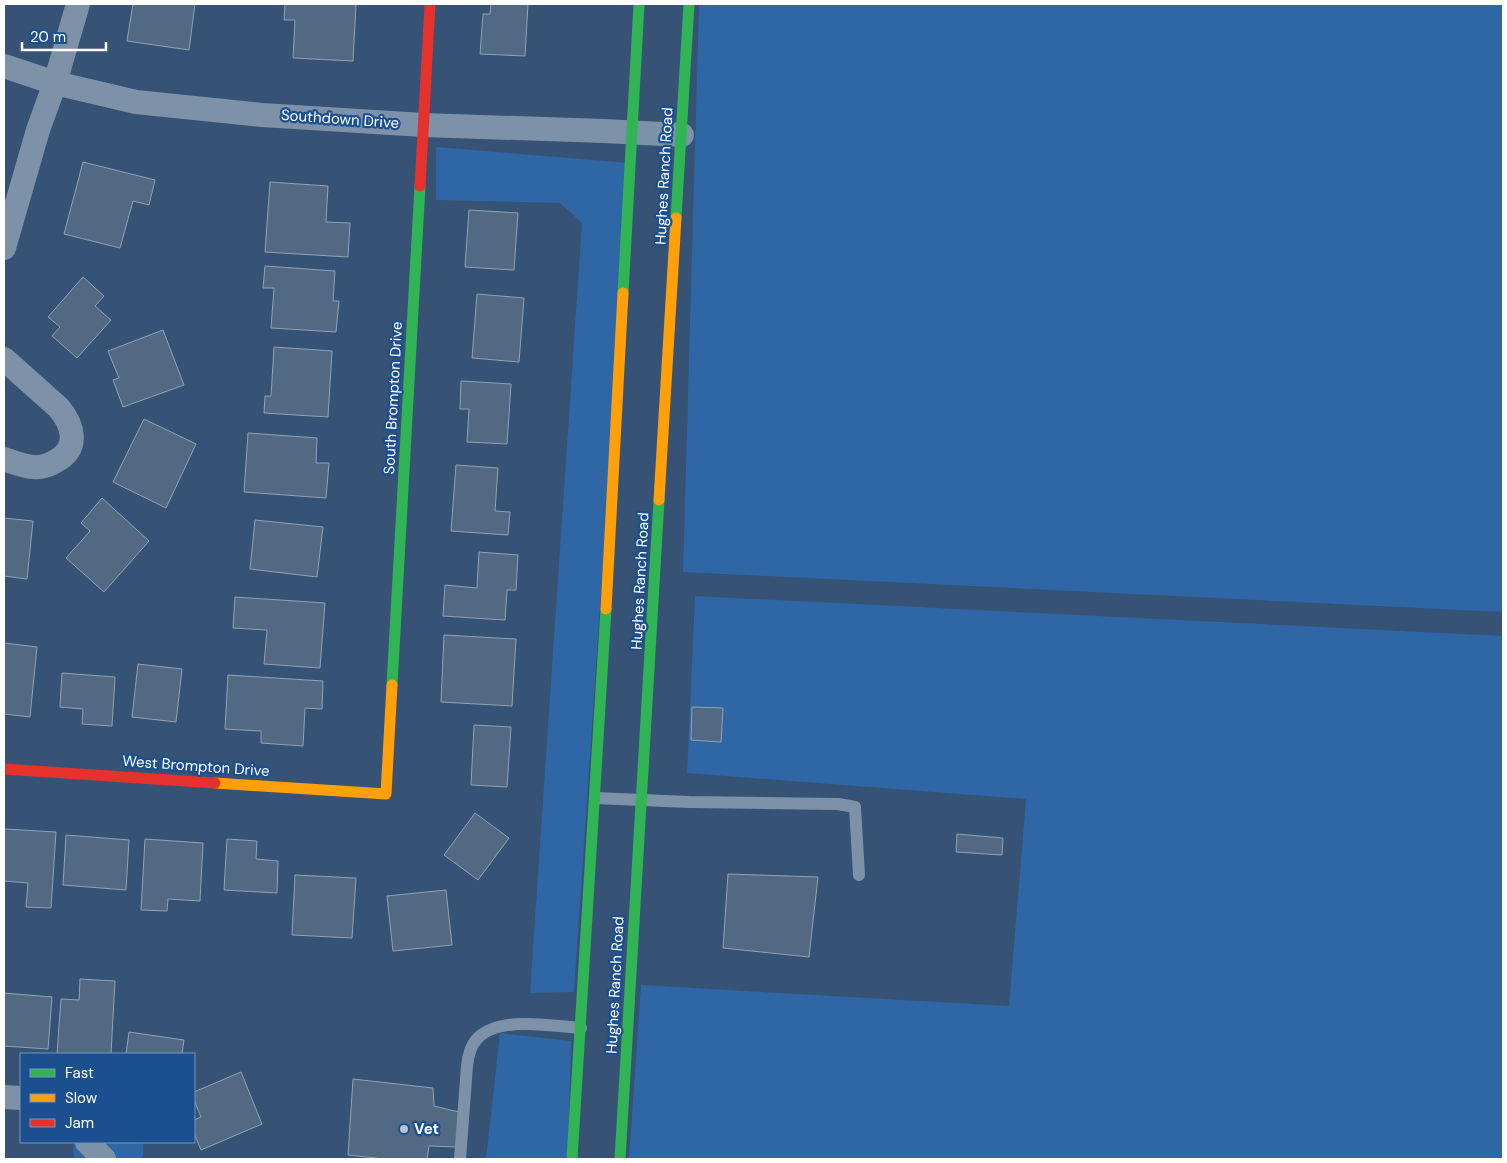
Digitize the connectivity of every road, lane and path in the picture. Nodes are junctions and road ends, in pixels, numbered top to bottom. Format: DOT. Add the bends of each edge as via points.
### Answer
graph roads {
  1 [pos="78,4"];
  2 [pos="430,4"];
  3 [pos="640,4"];
  4 [pos="689,4"];
  5 [pos="4,66"];
  6 [pos="55,83"];
  7 [pos="423,124"];
  8 [pos="632,132"];
  9 [pos="682,135"];
  10 [pos="4,248"];
  11 [pos="4,359"];
  12 [pos="4,459"];
  13 [pos="4,769"];
  14 [pos="386,794"];
  15 [pos="595,798"];
  16 [pos="642,800"];
  17 [pos="859,875"];
  18 [pos="582,1028"];
  19 [pos="4,1097"];
  20 [pos="20,1098"];
  21 [pos="88,1143"];
  22 [pos="104,1159"];
  23 [pos="460,1159"];
  24 [pos="572,1159"];
  25 [pos="620,1159"];
  1 -- 6 [label="street"];
  2 -- 7 [label="street, South Brompton Drive"];
  3 -- 8 [label="street, Hughes Ranch Road"];
  4 -- 9 [label="street, Hughes Ranch Road"];
  5 -- 6 [label="street, Southdown Drive"];
  6 -- 7 [label="street, Southdown Drive" via="136,102"];
  6 -- 10 [label="street"];
  7 -- 8 [label="street, Southdown Drive"];
  7 -- 14 [label="street, South Brompton Drive"];
  8 -- 9 [label="street, Southdown Drive"];
  8 -- 15 [label="street, Hughes Ranch Road"];
  9 -- 16 [label="street, Hughes Ranch Road"];
  11 -- 12 [label="street" via="59,408 66,417 72,438 70,448 61,458 46,466 34,468"];
  13 -- 14 [label="street, West Brompton Drive"];
  15 -- 16 [label="lane"];
  15 -- 18 [label="street, Hughes Ranch Road"];
  16 -- 17 [label="lane" via="855,807"];
  16 -- 25 [label="street, Hughes Ranch Road"];
  18 -- 23 [label="lane" via="523,1024 498,1027 486,1030 475,1041 467,1066"];
  18 -- 24 [label="street, Hughes Ranch Road"];
  19 -- 20 [label="street"];
  21 -- 22 [label="street"];
}
